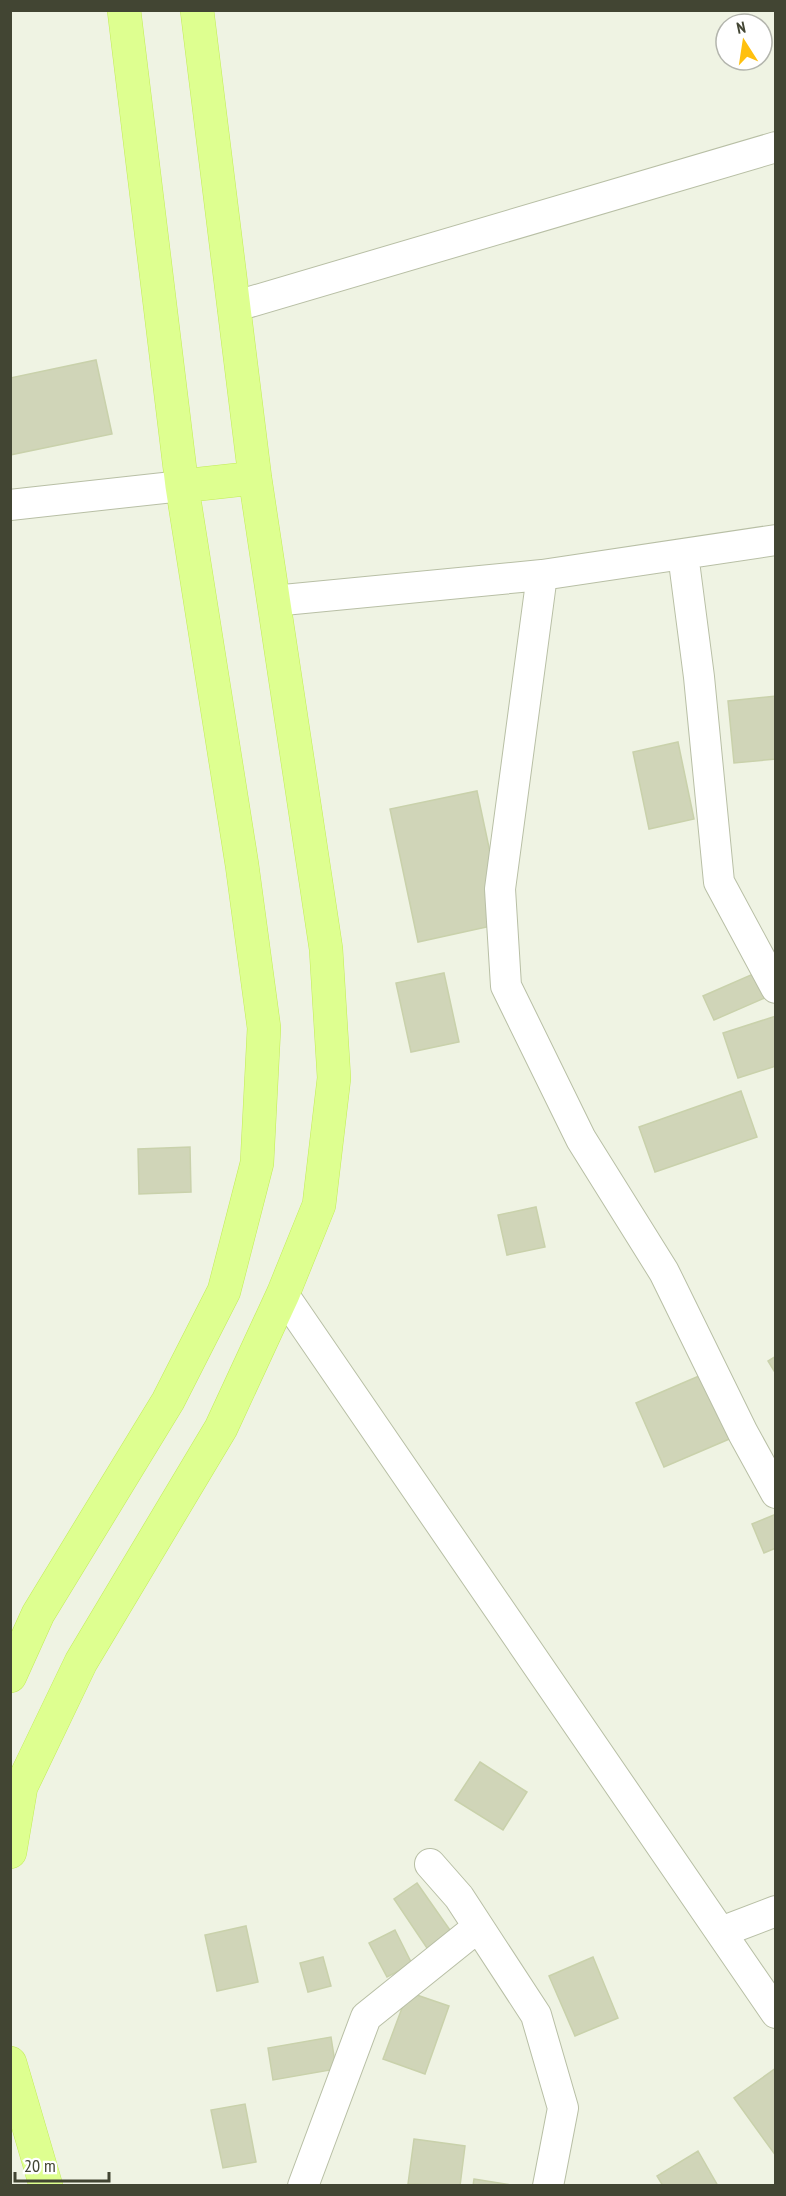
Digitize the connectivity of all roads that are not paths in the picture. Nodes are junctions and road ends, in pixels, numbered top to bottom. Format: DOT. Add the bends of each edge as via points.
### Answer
graph roads {
  1 [pos="124,10"];
  2 [pos="197,10"];
  3 [pos="776,147"];
  4 [pos="234,307"];
  5 [pos="255,478"];
  6 [pos="182,486"];
  7 [pos="10,505"];
  8 [pos="776,540"];
  9 [pos="683,554"];
  10 [pos="542,575"];
  11 [pos="273,601"];
  12 [pos="776,988"];
  13 [pos="284,1294"];
  14 [pos="776,1493"];
  15 [pos="10,1677"];
  16 [pos="10,1852"];
  17 [pos="430,1864"];
  18 [pos="776,1911"];
  19 [pos="478,1927"];
  20 [pos="722,1932"];
  21 [pos="776,2013"];
  22 [pos="10,2063"];
  23 [pos="46,2186"];
  24 [pos="303,2186"];
  25 [pos="548,2186"];
  1 -- 6 [label="main road"];
  2 -- 4 [label="main road"];
  3 -- 4 [label="street"];
  4 -- 5 [label="main road"];
  5 -- 6 [label="main road"];
  5 -- 11 [label="main road"];
  6 -- 7 [label="street"];
  6 -- 15 [label="main road" via="264,1028 257,1163 224,1291 168,1401 38,1614"];
  8 -- 9 [label="street"];
  9 -- 10 [label="street"];
  9 -- 12 [label="street" via="719,882"];
  10 -- 11 [label="street"];
  10 -- 14 [label="street" via="500,889 506,986 581,1139 664,1272"];
  11 -- 13 [label="main road" via="326,949 334,1078 319,1205"];
  13 -- 16 [label="main road" via="222,1428 81,1662 21,1787"];
  13 -- 20 [label="street"];
  17 -- 19 [label="street" via="459,1897"];
  18 -- 20 [label="street"];
  19 -- 24 [label="street" via="366,2017"];
  19 -- 25 [label="street" via="536,2015 563,2108"];
  20 -- 21 [label="street"];
  22 -- 23 [label="main road"];
}
